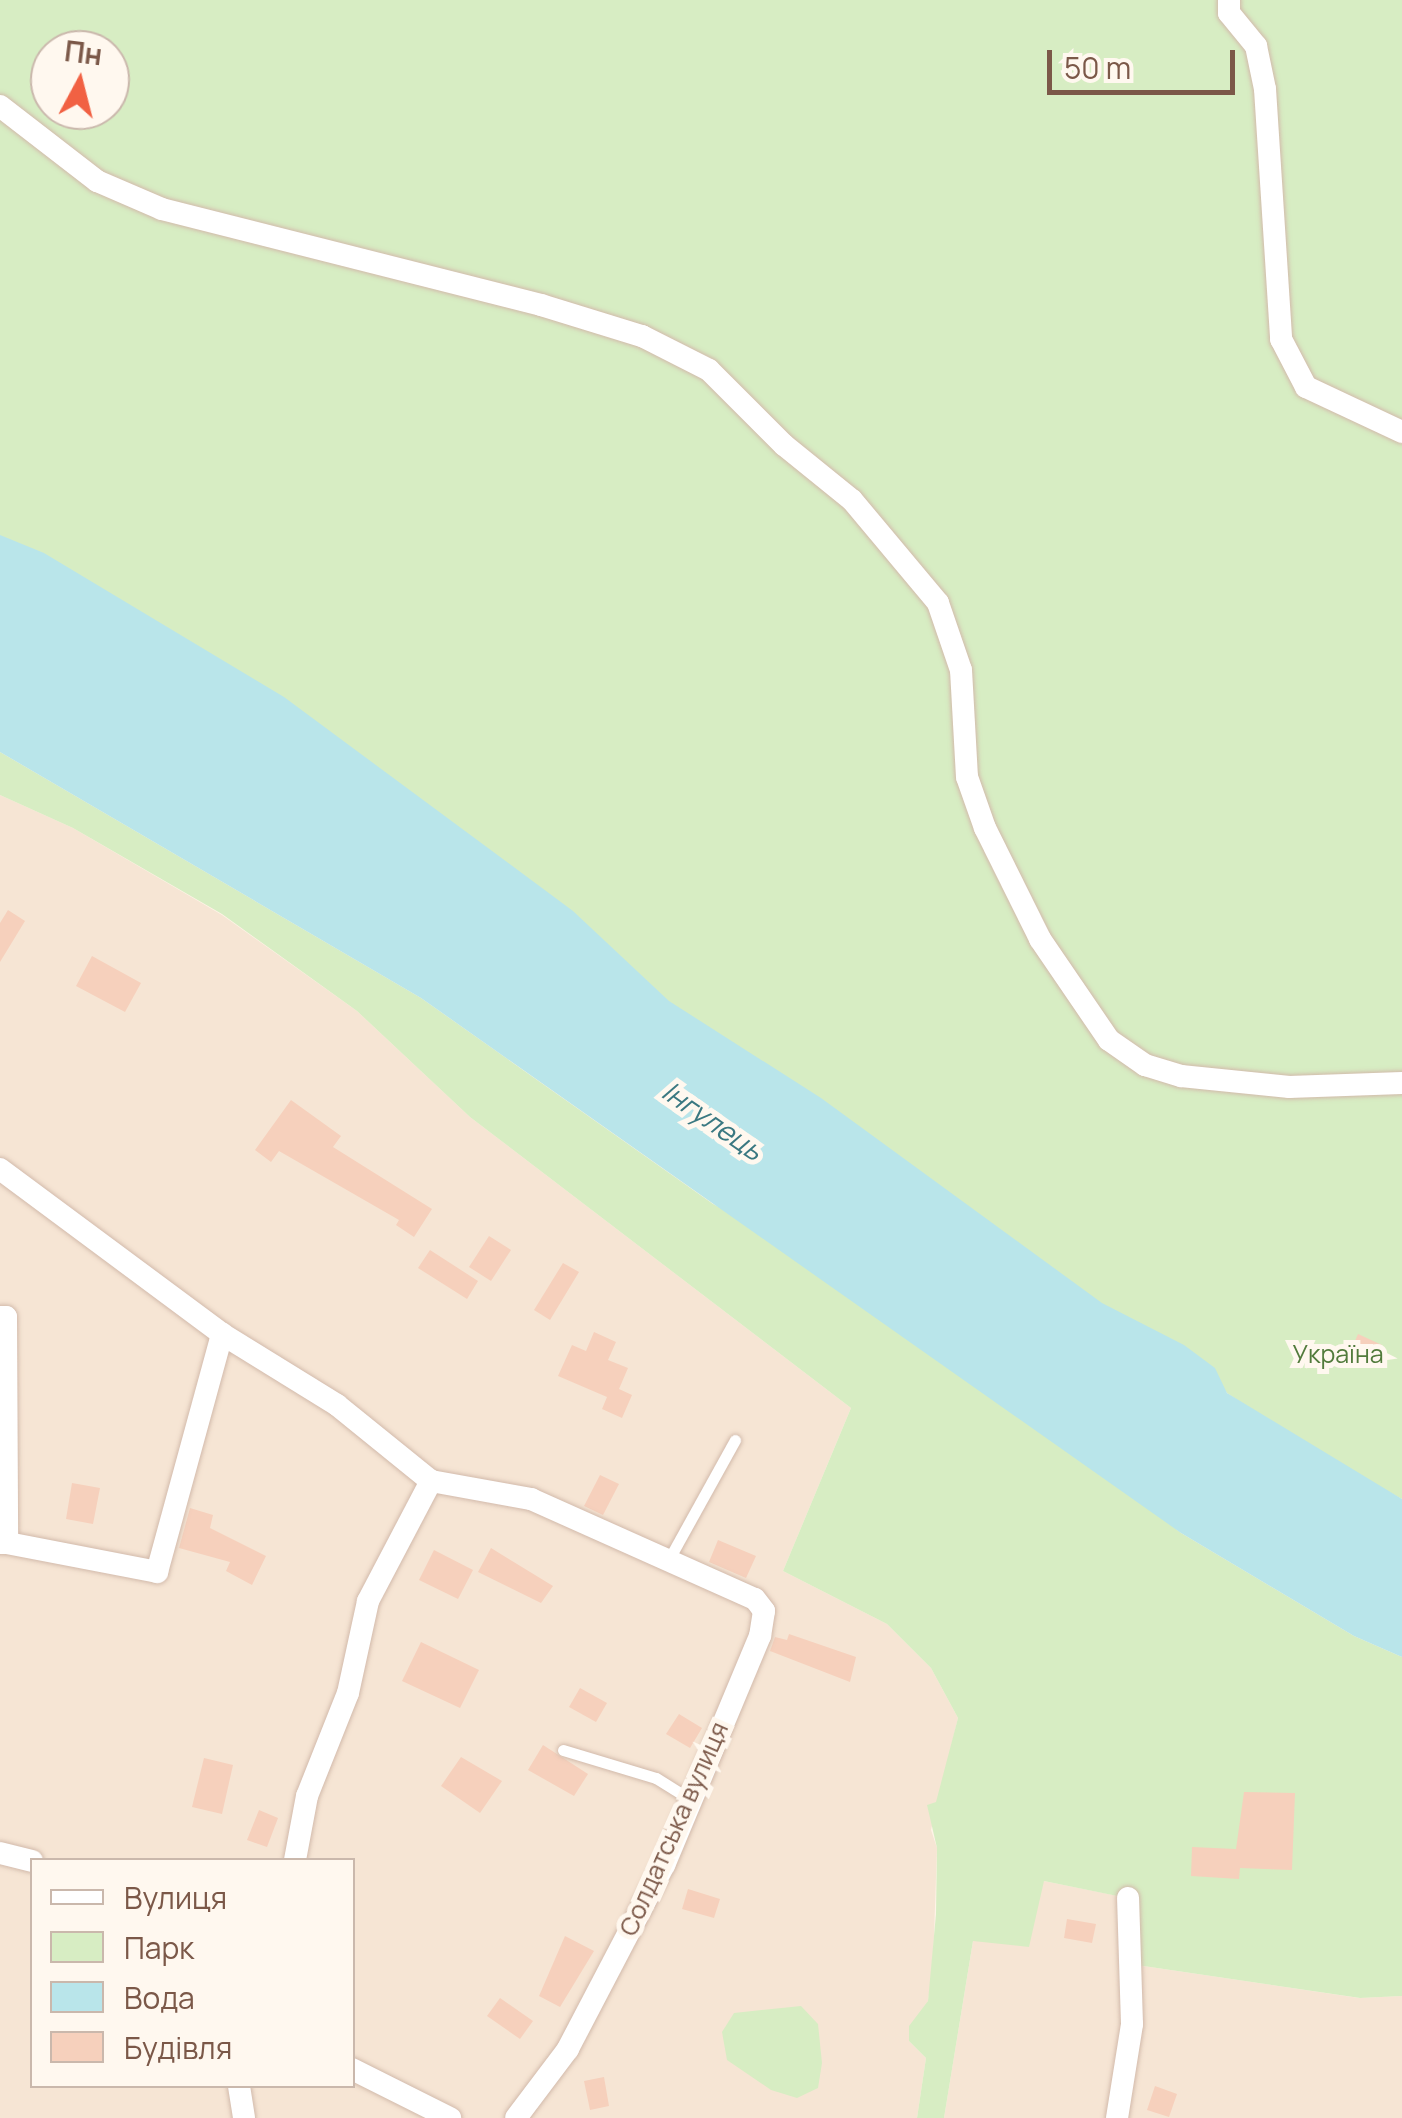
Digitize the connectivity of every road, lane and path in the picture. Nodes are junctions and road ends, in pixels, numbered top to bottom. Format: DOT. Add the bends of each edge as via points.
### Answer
graph roads {
  1 [pos="1229,0"];
  2 [pos="0,106"];
  3 [pos="1402,432"];
  4 [pos="1402,1084"];
  5 [pos="0,1169"];
  6 [pos="0,1317"];
  7 [pos="222,1334"];
  8 [pos="735,1440"];
  9 [pos="432,1481"];
  10 [pos="3,1543"];
  11 [pos="669,1559"];
  12 [pos="563,1750"];
  13 [pos="688,1798"];
  14 [pos="0,1853"];
  15 [pos="295,1858"];
  16 [pos="30,1860"];
  17 [pos="1128,1898"];
  18 [pos="355,2070"];
  19 [pos="238,2088"];
  20 [pos="1120,2117"];
  21 [pos="244,2118"];
  22 [pos="450,2118"];
  23 [pos="516,2118"];
  1 -- 3 [label="street" via="1230,13 1256,46 1265,89 1282,339 1306,387"];
  2 -- 4 [label="street" via="97,181 162,210 541,306 642,336 709,370 852,500 938,603 961,670 967,777 985,828 1040,939 1109,1040 1145,1065 1180,1076 1289,1088"];
  5 -- 7 [label="street"];
  6 -- 10 [label="street" via="6,1317"];
  7 -- 9 [label="street" via="337,1405"];
  7 -- 10 [label="street" via="157,1572"];
  8 -- 11 [label="lane"];
  9 -- 11 [label="street" via="531,1499"];
  9 -- 15 [label="street" via="368,1601 348,1694 307,1796"];
  11 -- 13 [label="street, Солдатська вулиця" via="755,1598 764,1622"];
  12 -- 13 [label="lane" via="656,1778"];
  13 -- 23 [label="street, Солдатська вулиця" via="664,1865 568,2048"];
  14 -- 16 [label="street"];
  17 -- 20 [label="street" via="1132,2024"];
  18 -- 22 [label="street"];
  19 -- 21 [label="street"];
}
